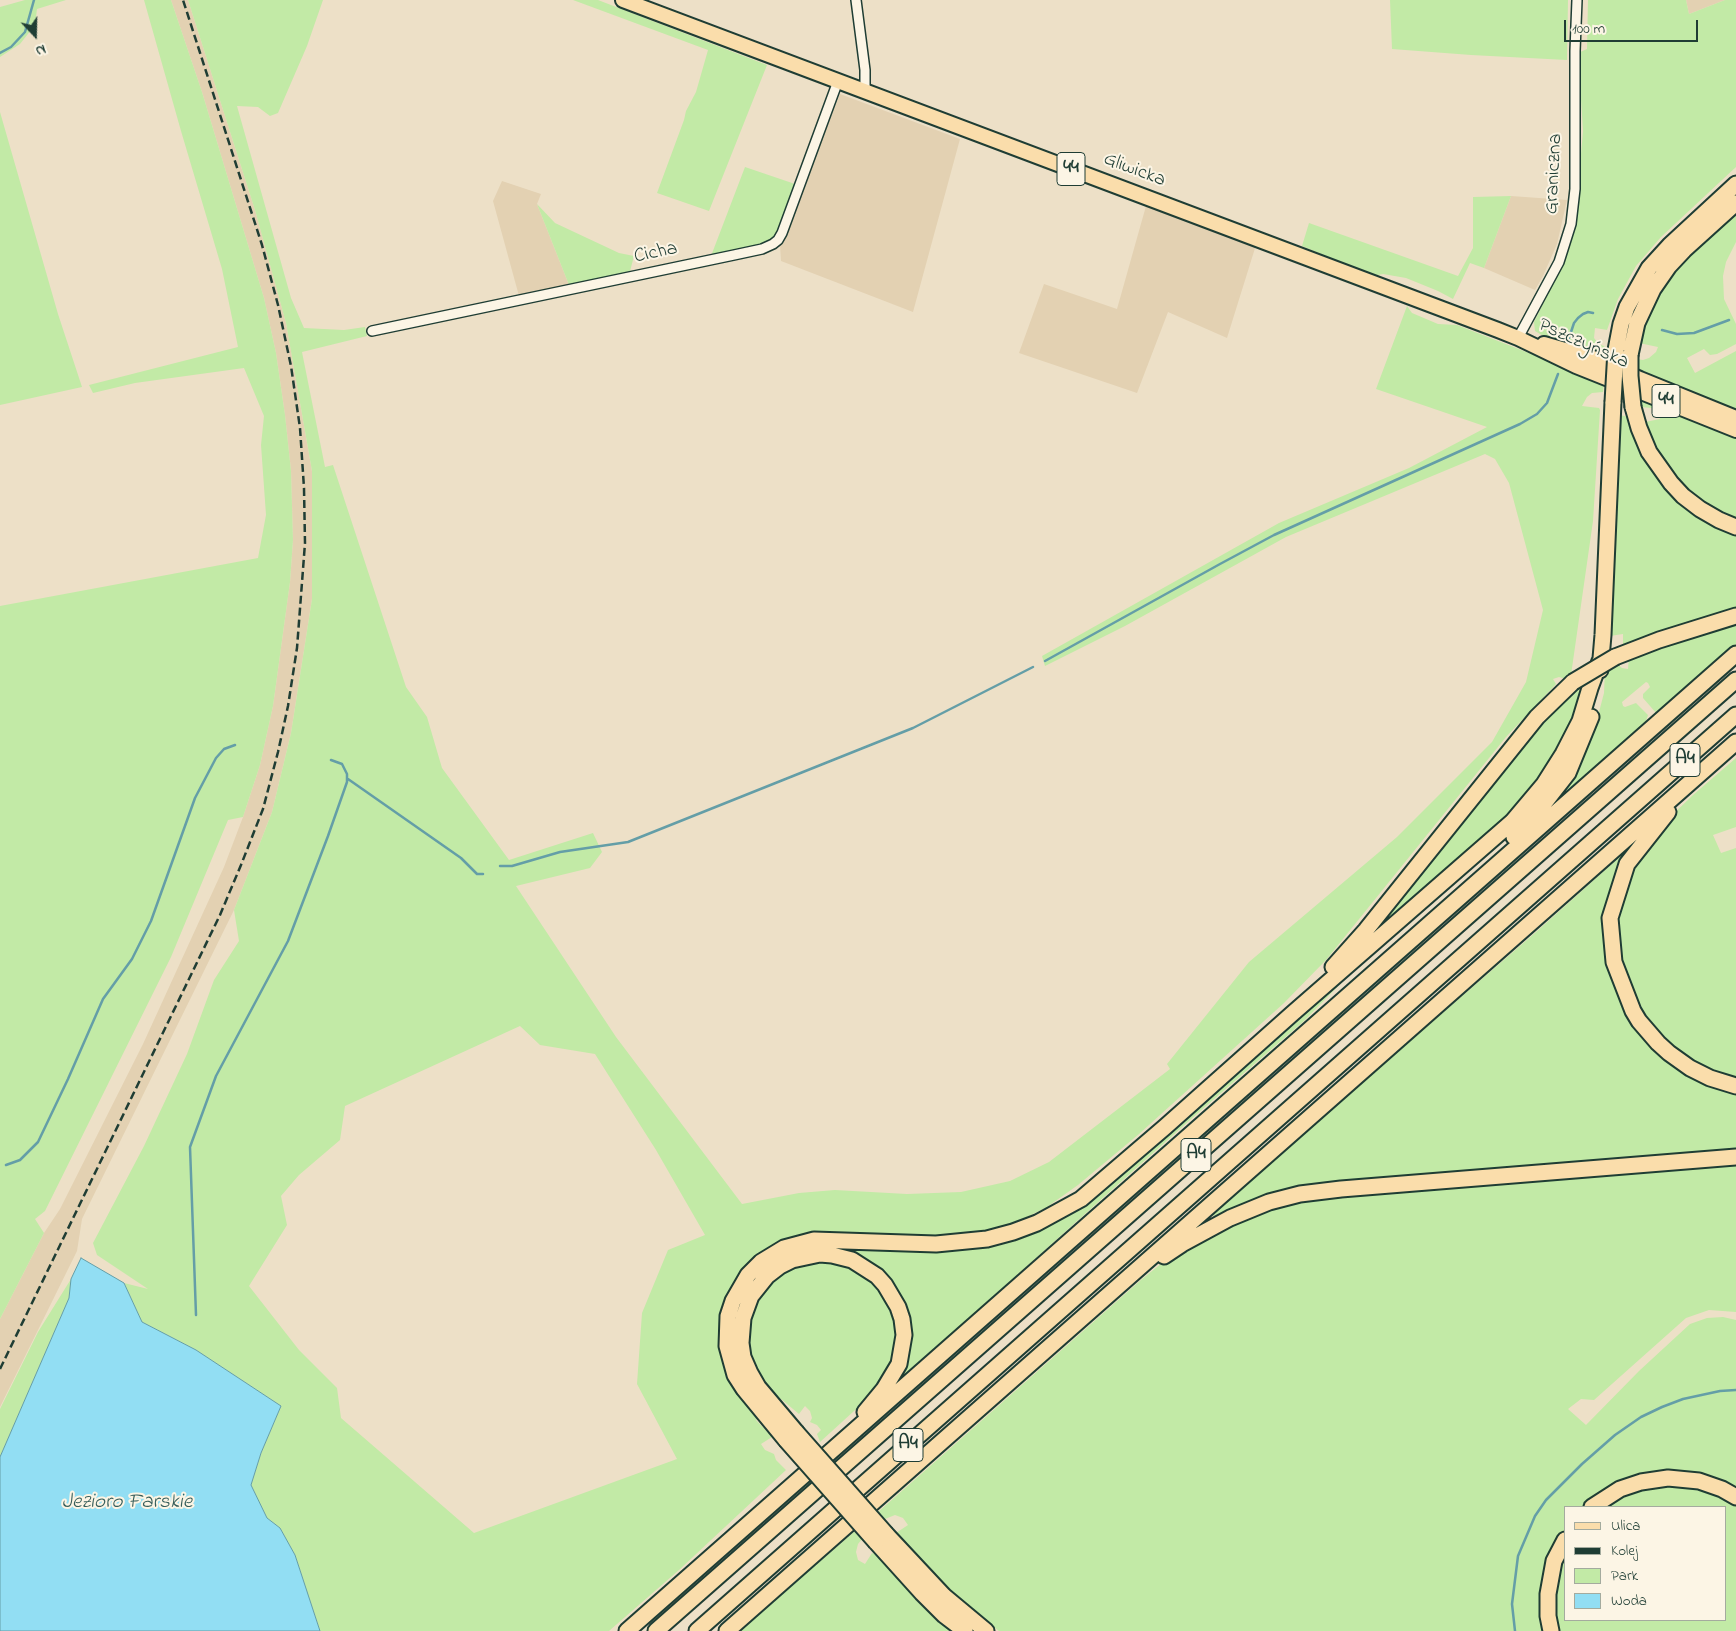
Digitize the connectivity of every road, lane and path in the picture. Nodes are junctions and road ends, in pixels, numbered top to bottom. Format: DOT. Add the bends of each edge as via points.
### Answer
graph roads {
  1 [pos="623,0"];
  2 [pos="856,0"];
  3 [pos="1577,0"];
  4 [pos="838,81"];
  5 [pos="865,91"];
  6 [pos="1736,184"];
  7 [pos="1736,203"];
  8 [pos="372,332"];
  9 [pos="1518,338"];
  10 [pos="1623,352"];
  11 [pos="1736,418"];
  12 [pos="1736,430"];
  13 [pos="1736,527"];
  14 [pos="1736,616"];
  15 [pos="1736,654"];
  16 [pos="1609,657"];
  17 [pos="1736,680"];
  18 [pos="1736,715"];
  19 [pos="1736,742"];
  20 [pos="1696,777"];
  21 [pos="1447,908"];
  22 [pos="1293,1013"];
  23 [pos="1736,1086"];
  24 [pos="1736,1157"];
  25 [pos="1107,1296"];
  26 [pos="791,1436"];
  27 [pos="829,1453"];
  28 [pos="1736,1497"];
  29 [pos="1594,1506"];
  30 [pos="881,1538"];
  31 [pos="1564,1542"];
  32 [pos="628,1631"];
  33 [pos="656,1631"];
  34 [pos="697,1631"];
  35 [pos="727,1631"];
  36 [pos="965,1631"];
  37 [pos="986,1631"];
  38 [pos="1551,1631"];
  1 -- 4 [label="main road, Gliwicka / 44"];
  2 -- 5 [label="street"];
  3 -- 9 [label="street, Graniczna" via="1575,189 1571,224 1559,262"];
  4 -- 5 [label="main road, Gliwicka / 44"];
  4 -- 8 [label="street, Cicha" via="782,233 773,244 734,256"];
  5 -- 9 [label="main road, Gliwicka / 44"];
  6 -- 10 [label="highway" via="1649,268 1621,324"];
  7 -- 10 [label="highway" via="1669,266 1653,289"];
  9 -- 11 [label="main road, Pszczyńska / 44" via="1596,359"];
  9 -- 12 [label="main road, Pszczyńska / 44" via="1576,366"];
  10 -- 13 [label="highway, bridge" via="1630,376 1633,407 1649,452 1683,496 1700,509"];
  10 -- 16 [label="highway, bridge" via="1613,402"];
  14 -- 16 [label="highway"];
  15 -- 21 [label="highway"];
  16 -- 21 [label="highway" via="1590,718 1568,772 1532,819"];
  16 -- 22 [label="highway, bridge" via="1573,682 1538,717 1366,930"];
  16 -- 22 [label="highway" via="1590,688 1580,721 1563,754 1544,784 1512,822"];
  17 -- 33 [label="highway, A4"];
  18 -- 34 [label="highway, A4"];
  19 -- 20 [label="highway"];
  20 -- 23 [label="highway" via="1627,864 1610,918 1614,962 1633,1011 1658,1042 1690,1068"];
  20 -- 25 [label="highway"];
  21 -- 27 [label="highway"];
  22 -- 26 [label="highway" via="1099,1185 1037,1223 987,1239 936,1244 814,1240 784,1248 761,1262 748,1274 733,1301 728,1316 727,1346 735,1375 744,1389"];
  24 -- 25 [label="highway" via="1300,1194 1268,1202 1208,1229"];
  25 -- 35 [label="highway"];
  26 -- 27 [label="highway" via="758,1387 743,1357 741,1330 746,1307 767,1276 792,1260 820,1254 852,1260 870,1270 885,1285 898,1307 904,1335 899,1364 892,1377"];
  26 -- 30 [label="highway, bridge"];
  27 -- 32 [label="highway"];
  28 -- 29 [label="highway" via="1698,1481 1668,1478 1620,1489"];
  30 -- 36 [label="highway" via="922,1593"];
  30 -- 37 [label="highway"];
  31 -- 38 [label="highway" via="1554,1561 1548,1594"];
}
